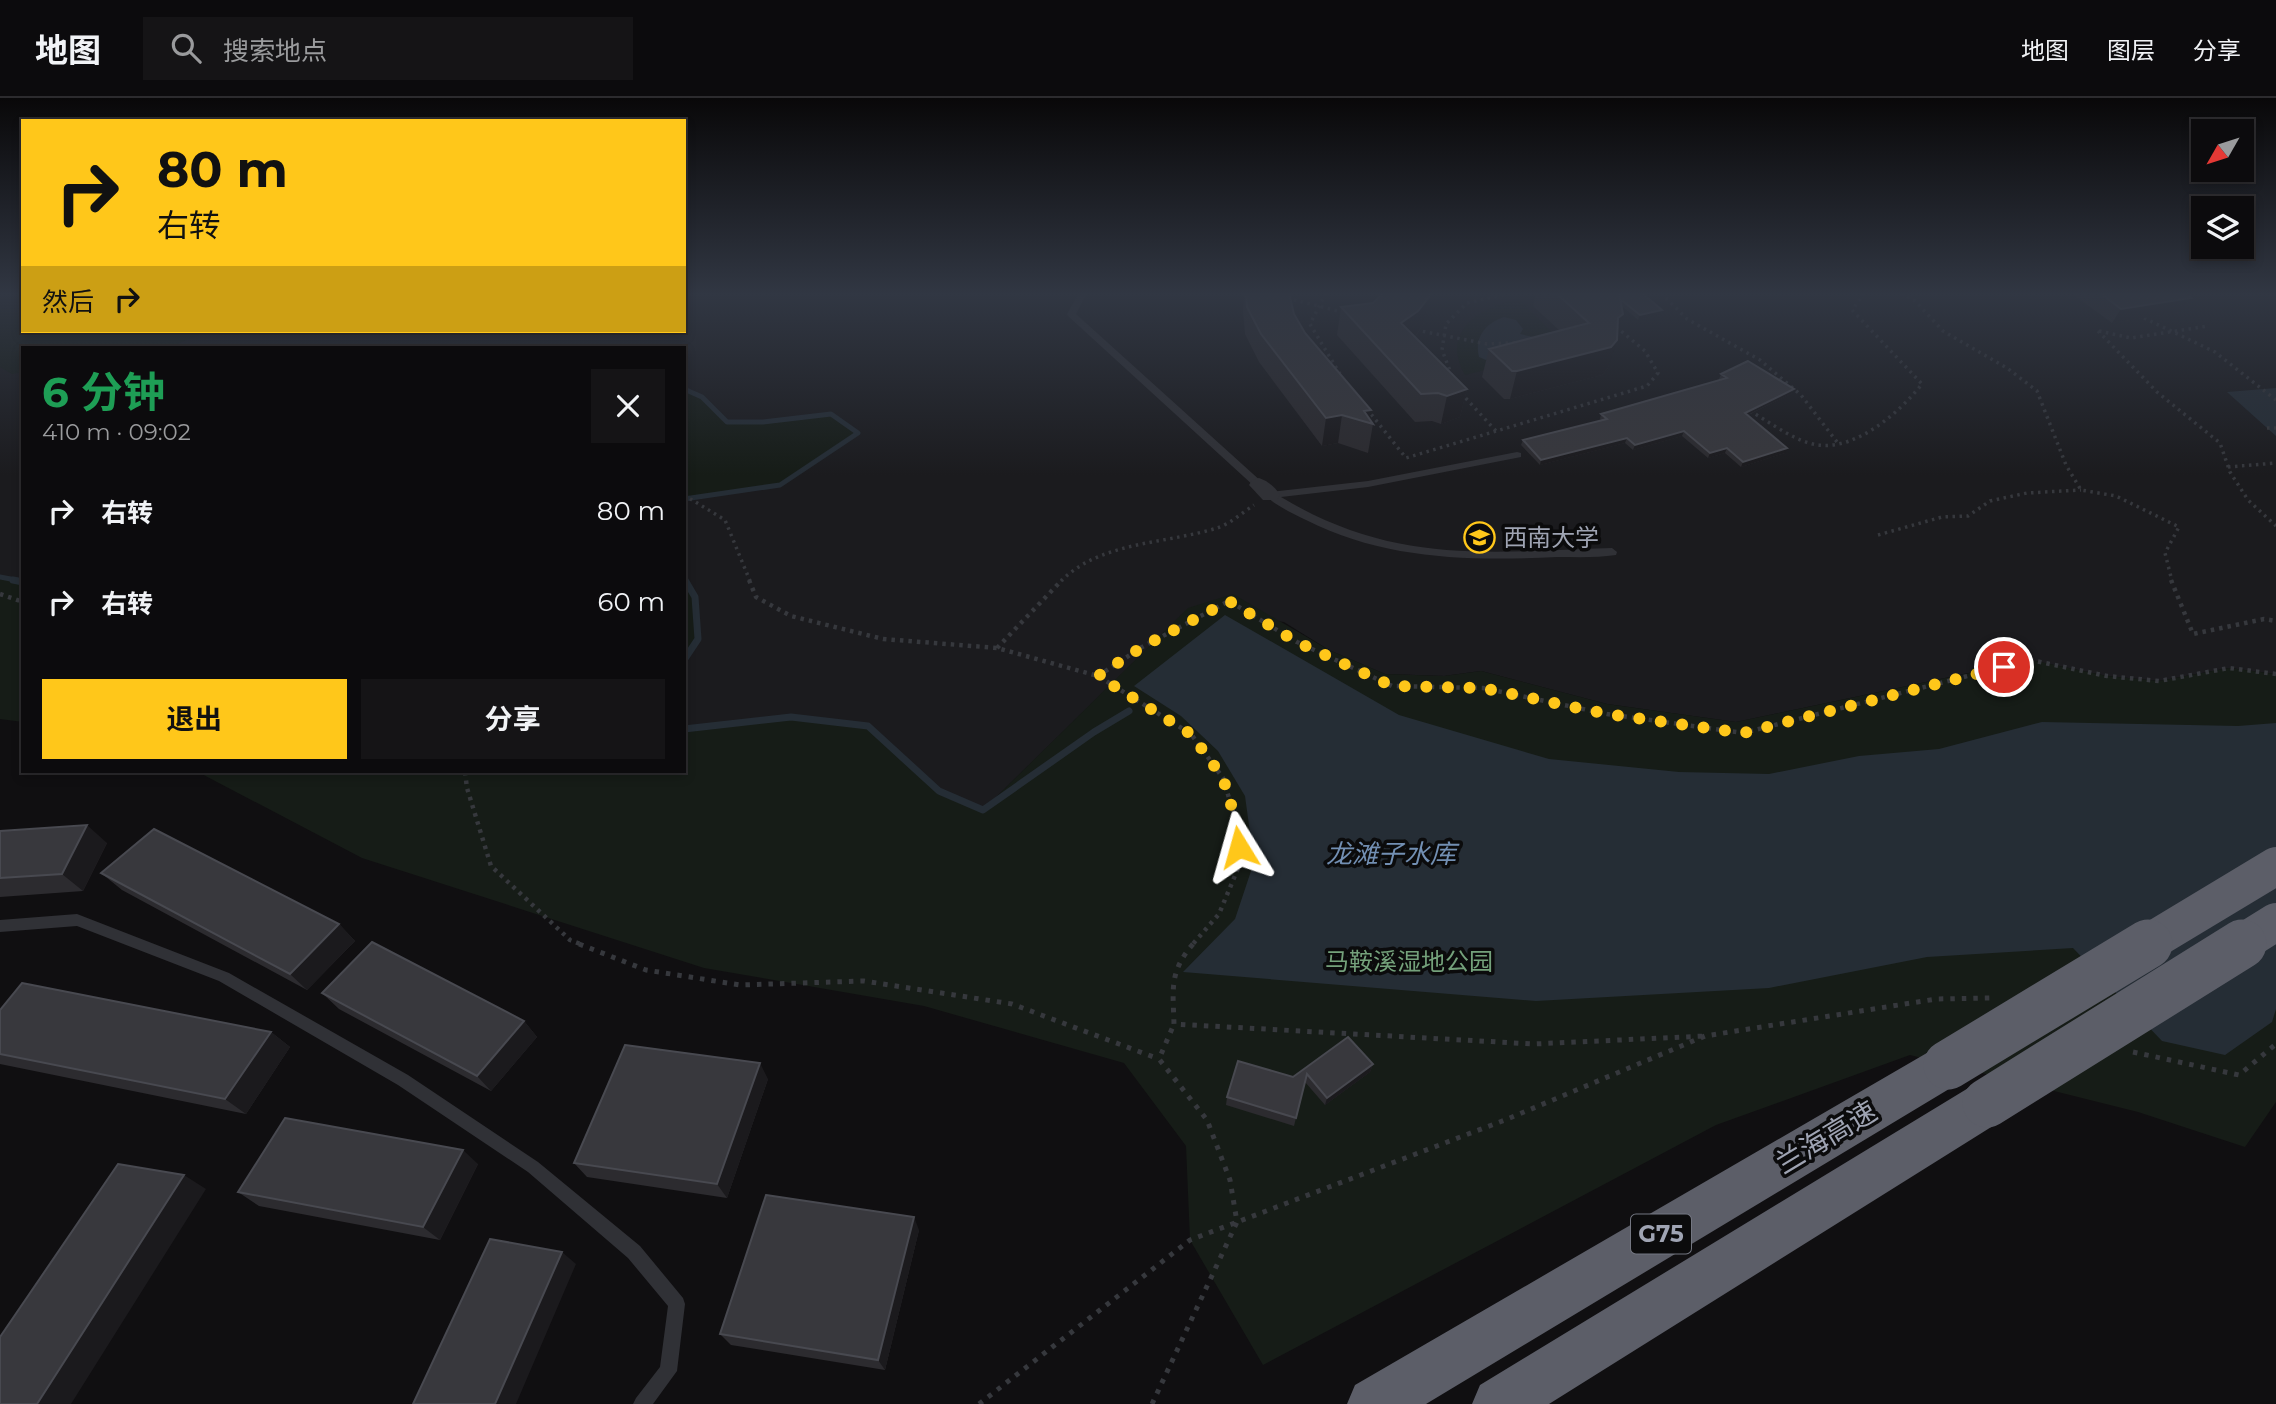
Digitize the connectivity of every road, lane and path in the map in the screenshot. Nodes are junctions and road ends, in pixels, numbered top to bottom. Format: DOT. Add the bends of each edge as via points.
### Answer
graph roads {
  1 [pos="1114,354"];
  2 [pos="1329,354"];
  3 [pos="1443,354"];
  4 [pos="1647,354"];
  5 [pos="1749,354"];
  6 [pos="1894,354"];
  7 [pos="1983,354"];
  8 [pos="2120,354"];
  9 [pos="2216,354"];
  10 [pos="1343,377"];
  11 [pos="2276,401"];
  12 [pos="1739,405"];
  13 [pos="1366,408"];
  14 [pos="2267,428"];
  15 [pos="2276,428"];
  16 [pos="1496,431"];
  17 [pos="1837,442"];
  18 [pos="1517,455"];
  19 [pos="2276,463"];
  20 [pos="2228,467"];
  21 [pos="1264,490"];
  22 [pos="2081,491"];
  23 [pos="686,496"];
  24 [pos="2276,526"];
  25 [pos="1878,535"];
  26 [pos="1612,552"];
  27 [pos="0,594"];
  28 [pos="21,601"];
  29 [pos="2276,621"];
  30 [pos="997,648"];
  31 [pos="2276,674"];
  32 [pos="1098,676"];
  33 [pos="465,773"];
  34 [pos="2276,866"];
  35 [pos="2276,922"];
  36 [pos="0,926"];
  37 [pos="2004,998"];
  38 [pos="1174,1024"];
  39 [pos="1705,1036"];
  40 [pos="2276,1044"];
  41 [pos="2126,1050"];
  42 [pos="1159,1059"];
  43 [pos="1237,1222"];
  44 [pos="642,1404"];
  45 [pos="978,1404"];
  46 [pos="1152,1404"];
  47 [pos="1374,1404"];
  48 [pos="1499,1404"];
  1 -- 21 [label="lane"];
  2 -- 10 [label="path"];
  3 -- 16 [label="path" via="1454,383"];
  4 -- 16 [label="path" via="1658,373 1647,386"];
  5 -- 17 [label="path" via="1801,395"];
  6 -- 17 [label="path" via="1922,384 1911,400 1857,438"];
  7 -- 22 [label="path" via="2037,391"];
  8 -- 20 [label="path" via="2157,392 2220,443"];
  9 -- 11 [label="path" via="2242,369"];
  12 -- 17 [label="path" via="1818,444"];
  13 -- 16 [label="path" via="1406,458"];
  14 -- 15 [label="path"];
  18 -- 21 [label="lane" via="1368,484"];
  19 -- 20 [label="path"];
  20 -- 24 [label="path" via="2248,500"];
  21 -- 26 [label="lane" via="1295,510 1361,539 1398,548 1451,554"];
  21 -- 30 [label="path" via="1220,527 1092,560 1064,578"];
  22 -- 25 [label="path" via="2027,493 1990,501 1968,516 1942,517"];
  22 -- 29 [label="path" via="2116,496 2179,527 2165,553 2193,634 2264,619"];
  23 -- 30 [label="path" via="725,520 756,597 791,616 883,639"];
  27 -- 28 [label="path"];
  30 -- 32 [label="path"];
  31 -- 32 [label="path" via="2229,668 2159,681 2031,660 1743,733 1607,714 1483,688 1392,686 1297,642 1229,601"];
  32 -- 38 [label="path" via="1191,734 1223,778 1238,828 1239,866 1219,914 1180,959 1173,977"];
  33 -- 42 [label="path" via="491,866 570,940 646,970 740,985 864,981 1012,1004"];
  34 -- 47 [label="highway, 兰海高速 / G75, bridge"];
  35 -- 48 [label="highway, G75, bridge"];
  36 -- 44 [label="lane" via="77,920 224,977 403,1080 533,1167 634,1252 677,1304 668,1371"];
  37 -- 39 [label="path" via="1936,999"];
  38 -- 39 [label="path" via="1534,1044"];
  38 -- 42 [label="path"];
  39 -- 43 [label="path"];
  40 -- 41 [label="path" via="2239,1075"];
  42 -- 43 [label="path" via="1207,1120 1230,1180"];
  43 -- 45 [label="path" via="1190,1240"];
  43 -- 46 [label="path"];
}
